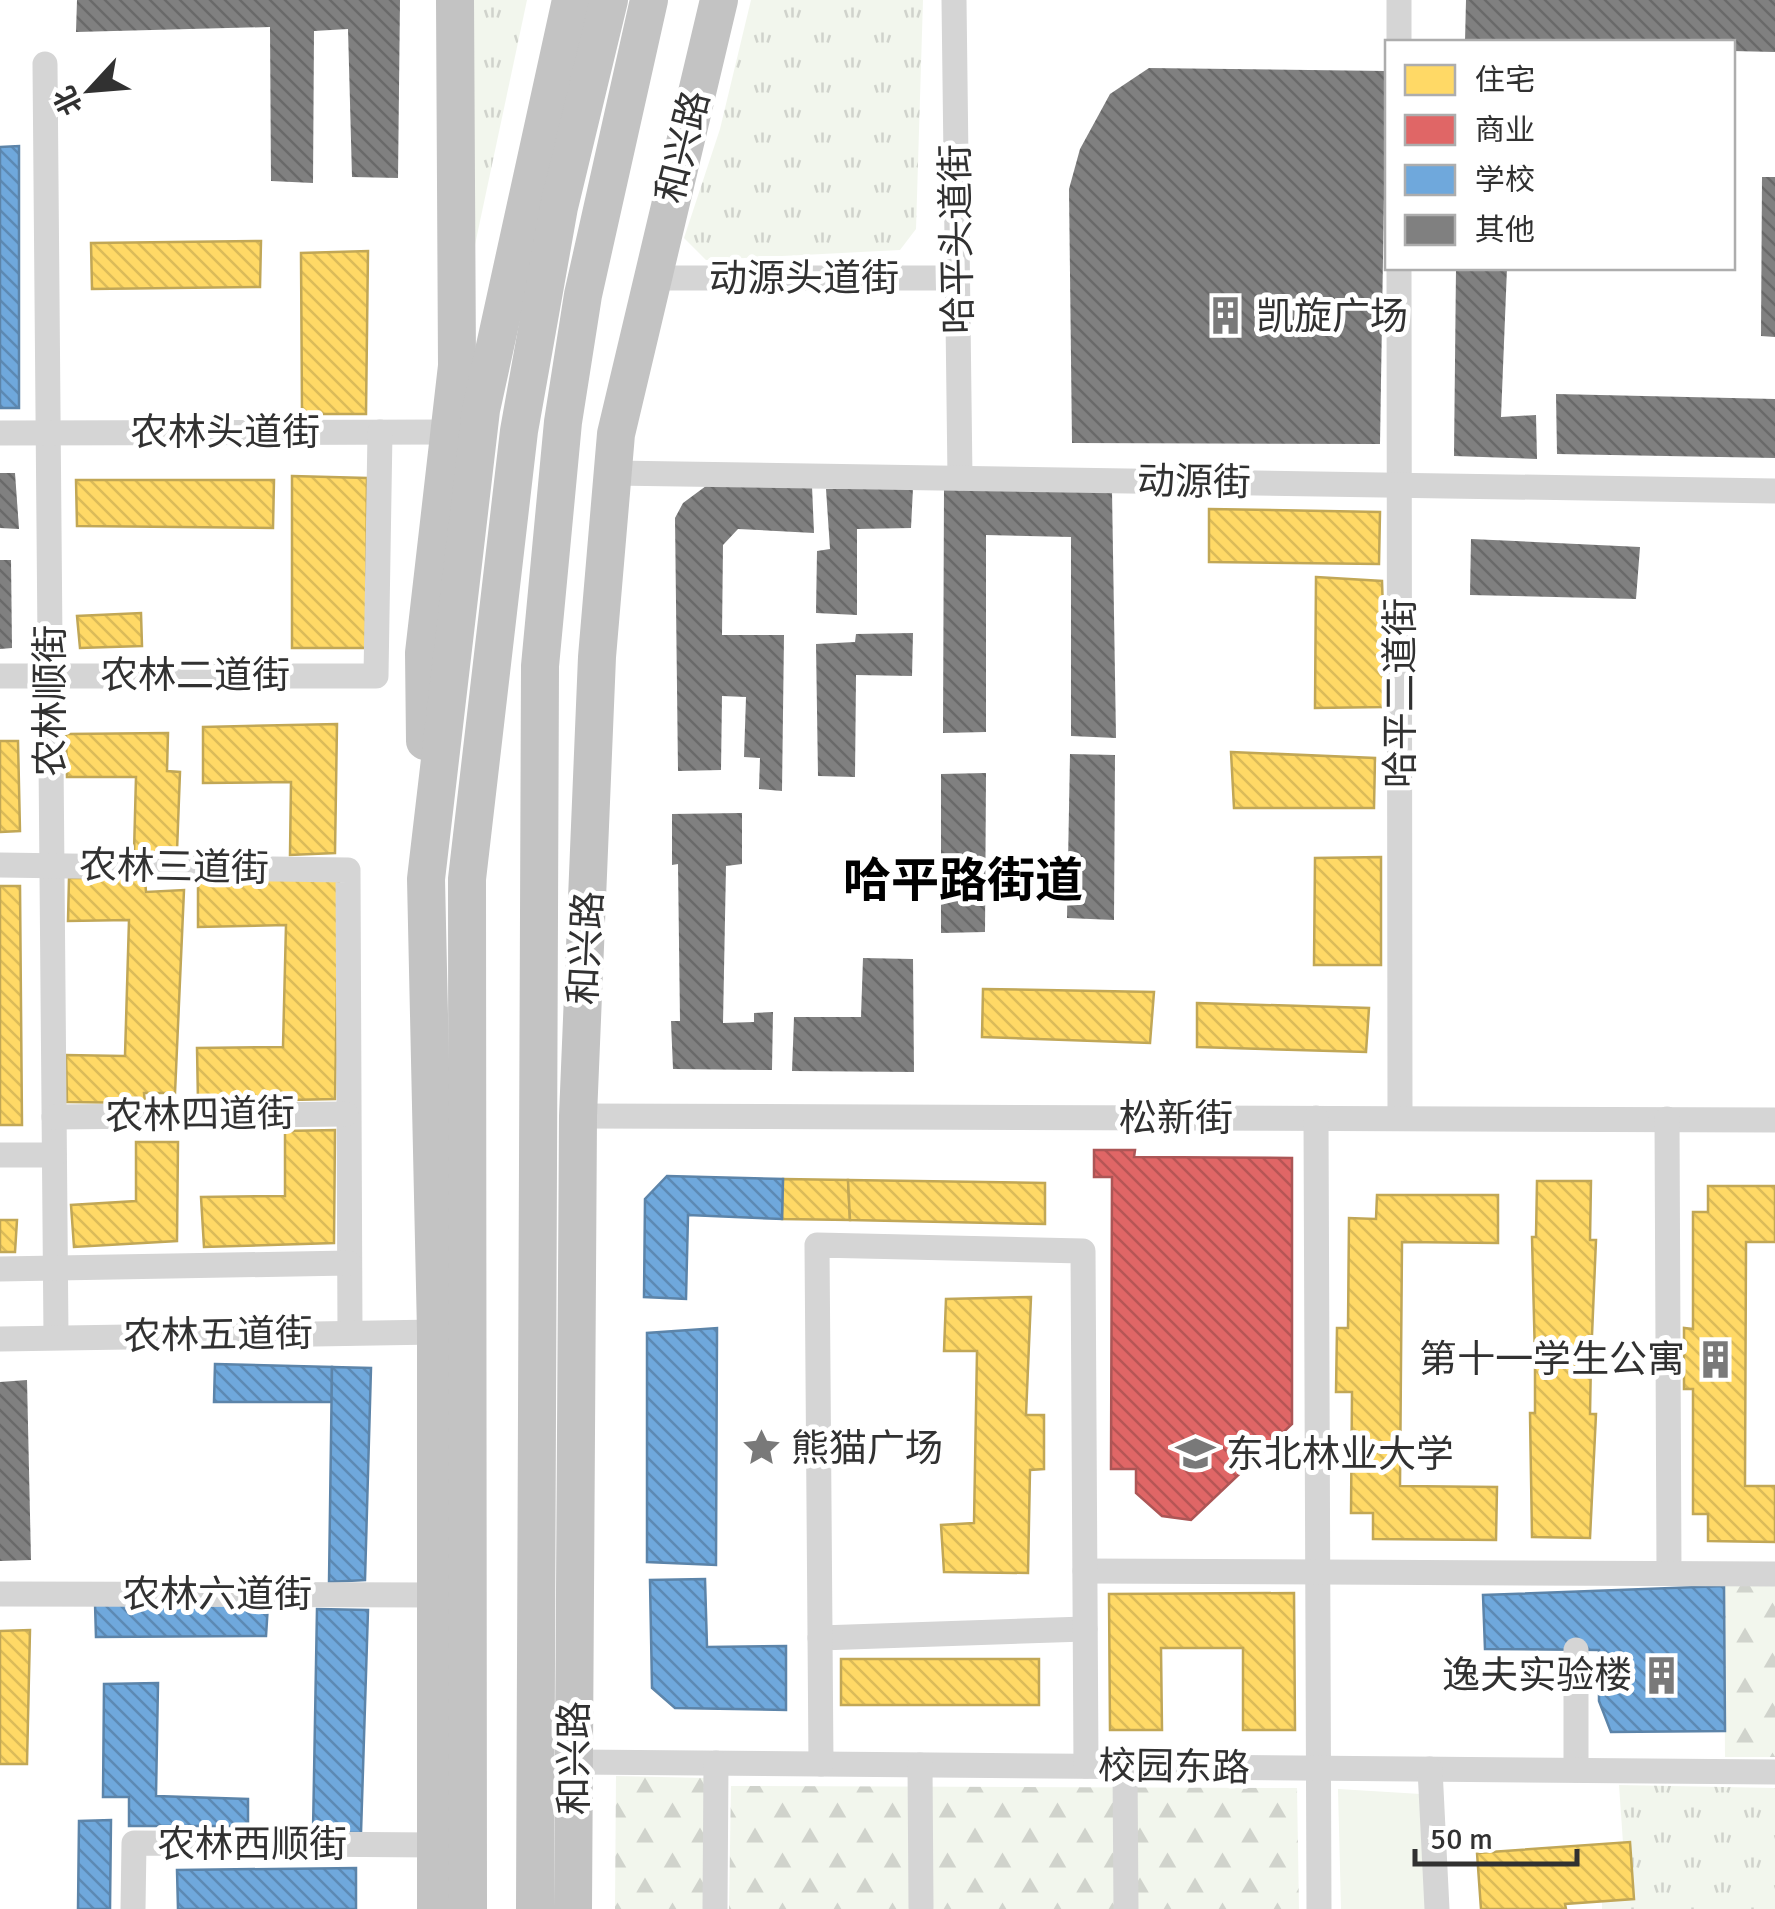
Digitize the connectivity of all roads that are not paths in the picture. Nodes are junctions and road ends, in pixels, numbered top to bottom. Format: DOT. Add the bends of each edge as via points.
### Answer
graph roads {
  1 [pos="455,0"];
  2 [pos="571,0"];
  3 [pos="609,0"];
  4 [pos="649,0"];
  5 [pos="719,0"];
  6 [pos="954,0"];
  7 [pos="1399,0"];
  8 [pos="1399,40"];
  9 [pos="44,64"];
  10 [pos="1399,270"];
  11 [pos="650,278"];
  12 [pos="958,278"];
  13 [pos="48,432"];
  14 [pos="380,432"];
  15 [pos="450,432"];
  16 [pos="0,433"];
  17 [pos="613,473"];
  18 [pos="960,478"];
  19 [pos="1400,485"];
  20 [pos="1775,491"];
  21 [pos="0,676"];
  22 [pos="50,676"];
  23 [pos="538,767"];
  24 [pos="0,864"];
  25 [pos="51,865"];
  26 [pos="426,879"];
  27 [pos="467,879"];
  28 [pos="432,1112"];
  29 [pos="346,1114"];
  30 [pos="54,1117"];
  31 [pos="1316,1118"];
  32 [pos="1400,1118"];
  33 [pos="1667,1119"];
  34 [pos="1775,1120"];
  35 [pos="578,1133"];
  36 [pos="0,1154"];
  37 [pos="54,1155"];
  38 [pos="348,1263"];
  39 [pos="55,1268"];
  40 [pos="0,1269"];
  41 [pos="436,1332"];
  42 [pos="350,1333"];
  43 [pos="56,1337"];
  44 [pos="0,1339"];
  45 [pos="1085,1571"];
  46 [pos="1318,1572"];
  47 [pos="1669,1573"];
  48 [pos="1775,1574"];
  49 [pos="0,1594"];
  50 [pos="434,1595"];
  51 [pos="1085,1629"];
  52 [pos="820,1638"];
  53 [pos="1576,1650"];
  54 [pos="574,1762"];
  55 [pos="716,1763"];
  56 [pos="821,1764"];
  57 [pos="920,1764"];
  58 [pos="1086,1766"];
  59 [pos="1125,1766"];
  60 [pos="1318,1768"];
  61 [pos="1430,1769"];
  62 [pos="1576,1770"];
  63 [pos="1775,1772"];
  64 [pos="436,1845"];
  65 [pos="921,1907"];
  66 [pos="133,1909"];
  67 [pos="436,1909"];
  68 [pos="468,1909"];
  69 [pos="535,1909"];
  70 [pos="573,1909"];
  71 [pos="715,1909"];
  72 [pos="1126,1909"];
  73 [pos="1319,1909"];
  74 [pos="1438,1909"];
  1 -- 15 [label="highway" via="457,366"];
  2 -- 26 [label="highway" via="481,410"];
  3 -- 27 [label="highway" via="559,207 522,412"];
  4 -- 23 [label="highway" via="583,295 563,422 540,666"];
  5 -- 11 [label="highway, 和兴路"];
  6 -- 12 [label="street, 哈平头道街"];
  7 -- 8 [label="street"];
  9 -- 13 [label="street, 农林顺街"];
  10 -- 19 [label="street, 哈平二道街"];
  11 -- 12 [label="street, 动源头道街"];
  11 -- 17 [label="highway, 和兴路"];
  12 -- 18 [label="street, 哈平头道街"];
  13 -- 14 [label="street, 农林头道街"];
  13 -- 16 [label="street, 农林头道街"];
  13 -- 22 [label="street, 农林顺街"];
  14 -- 15 [label="street, 农林头道街"];
  14 -- 22 [label="street, 农林二道街" via="376,676"];
  15 -- 26 [label="highway" via="424,652"];
  17 -- 18 [label="street, 动源街"];
  17 -- 35 [label="highway, 和兴路" via="597,656"];
  18 -- 19 [label="street, 动源街"];
  19 -- 20 [label="street, 动源街"];
  19 -- 32 [label="street, 哈平二道街"];
  21 -- 22 [label="street, 农林二道街"];
  22 -- 25 [label="street, 农林顺街"];
  23 -- 35 [label="highway"];
  23 -- 69 [label="highway"];
  24 -- 25 [label="street, 农林三道街"];
  25 -- 29 [label="street, 农林三道街" via="348,870"];
  25 -- 30 [label="street, 农林顺街"];
  26 -- 28 [label="highway"];
  27 -- 28 [label="highway"];
  27 -- 68 [label="highway"];
  28 -- 41 [label="highway"];
  29 -- 30 [label="street, 农林四道街"];
  29 -- 38 [label="street"];
  30 -- 37 [label="street, 农林顺街"];
  31 -- 32 [label="street, 松新街"];
  31 -- 35 [label="street, 松新街"];
  31 -- 46 [label="street"];
  32 -- 33 [label="street, 松新街"];
  33 -- 34 [label="street, 松新街"];
  33 -- 47 [label="street"];
  35 -- 54 [label="highway, 和兴路"];
  36 -- 37 [label="street, 农林四道街"];
  37 -- 39 [label="street, 农林顺街"];
  38 -- 39 [label="street"];
  38 -- 42 [label="street"];
  39 -- 40 [label="street"];
  39 -- 43 [label="street, 农林顺街"];
  41 -- 42 [label="street, 农林五道街"];
  41 -- 50 [label="highway"];
  42 -- 43 [label="street, 农林五道街"];
  43 -- 44 [label="street, 农林五道街"];
  45 -- 46 [label="street"];
  45 -- 51 [label="street"];
  45 -- 52 [label="street" via="1083,1252 817,1245"];
  46 -- 47 [label="street"];
  46 -- 60 [label="street"];
  47 -- 48 [label="street"];
  49 -- 50 [label="street, 农林六道街"];
  50 -- 64 [label="highway"];
  51 -- 52 [label="street"];
  51 -- 58 [label="street"];
  52 -- 56 [label="street"];
  53 -- 62 [label="street"];
  54 -- 55 [label="street, 校园东路"];
  54 -- 70 [label="highway, 和兴路"];
  55 -- 56 [label="street, 校园东路"];
  55 -- 71 [label="street"];
  56 -- 57 [label="street, 校园东路"];
  57 -- 58 [label="street, 校园东路"];
  57 -- 65 [label="street"];
  58 -- 59 [label="street, 校园东路"];
  59 -- 60 [label="street, 校园东路"];
  59 -- 72 [label="street"];
  60 -- 61 [label="street, 校园东路"];
  60 -- 73 [label="street"];
  61 -- 62 [label="street, 校园东路"];
  61 -- 74 [label="street"];
  62 -- 63 [label="street, 校园东路"];
  64 -- 66 [label="street, 农林西顺街" via="134,1843"];
  64 -- 67 [label="highway"];
}
